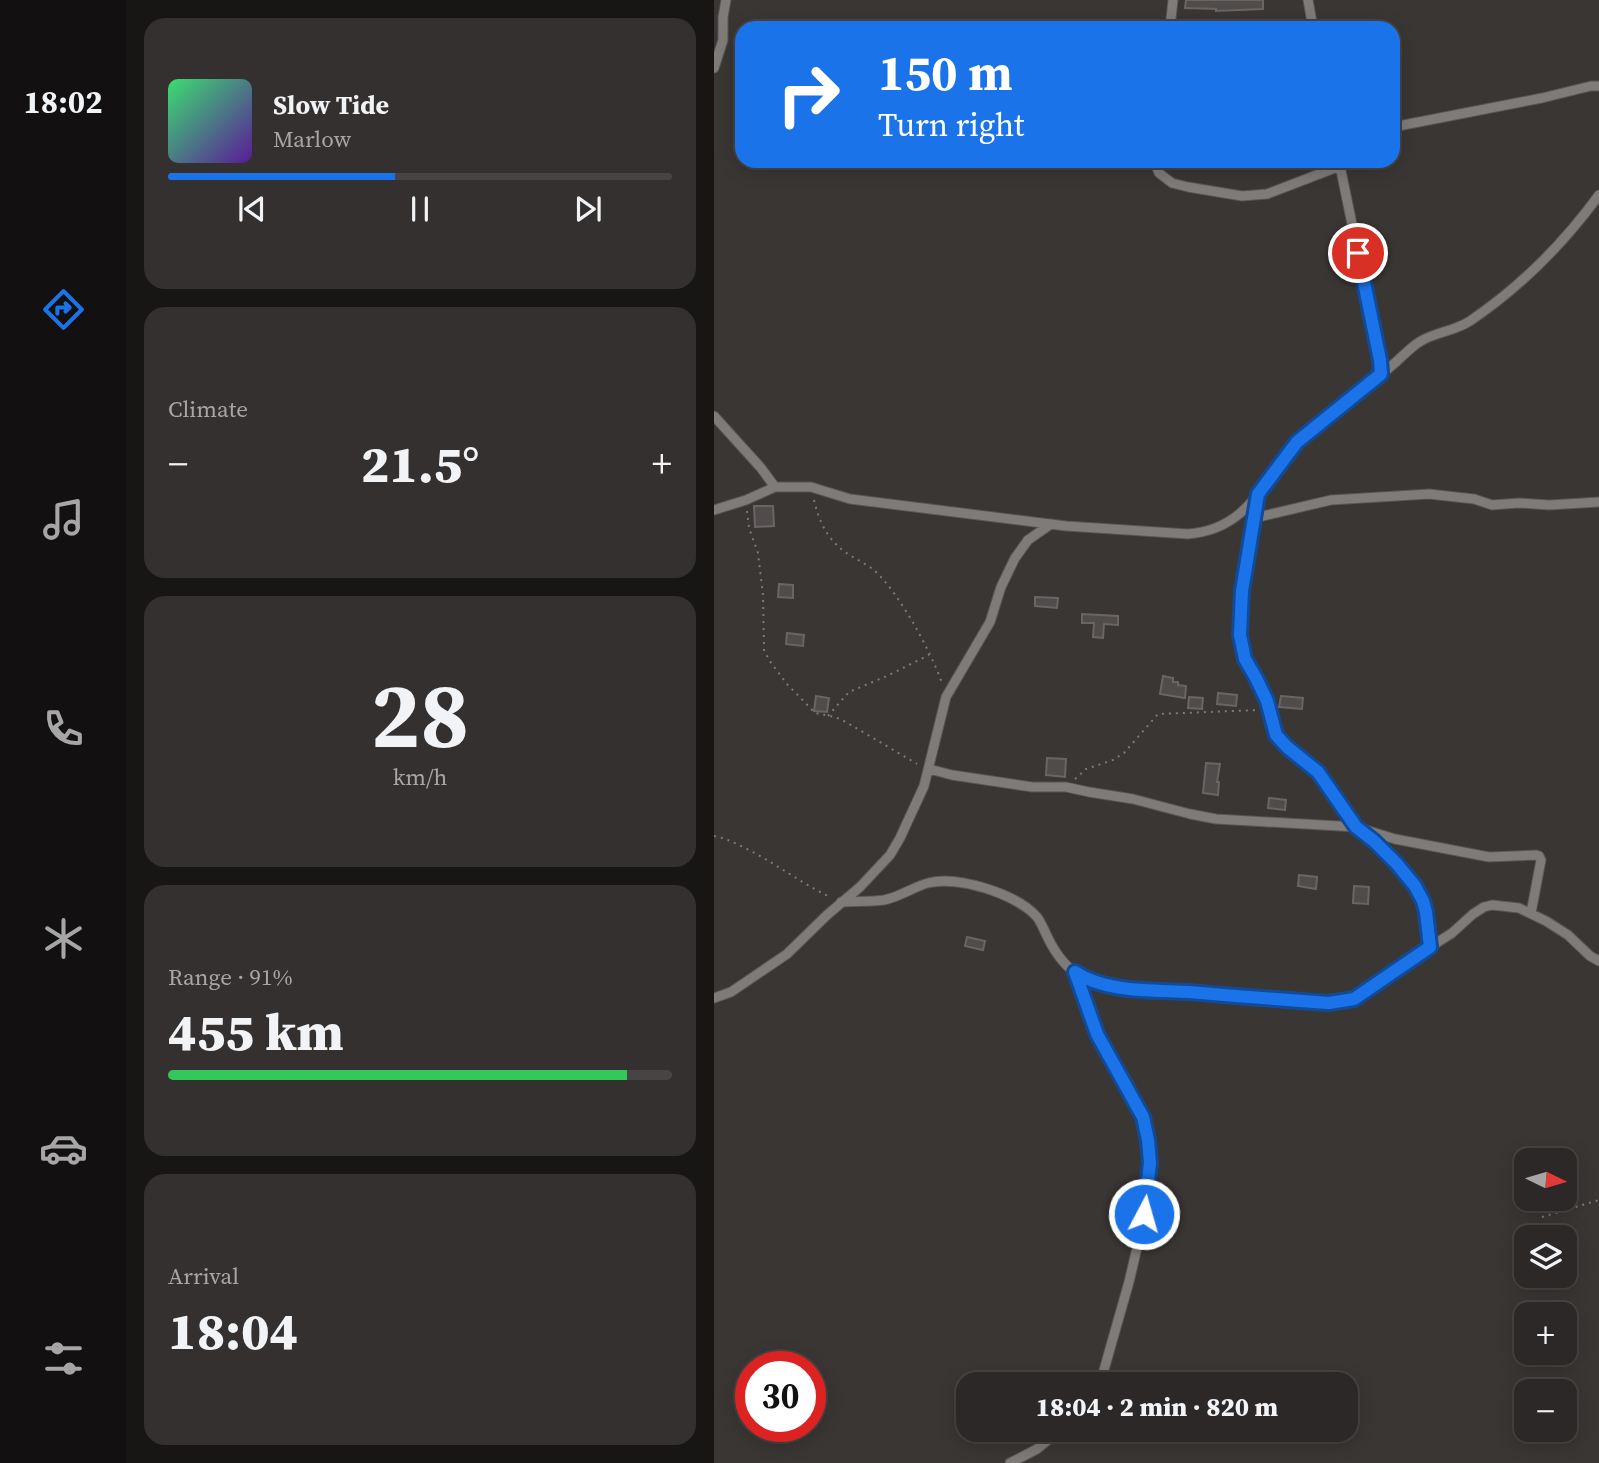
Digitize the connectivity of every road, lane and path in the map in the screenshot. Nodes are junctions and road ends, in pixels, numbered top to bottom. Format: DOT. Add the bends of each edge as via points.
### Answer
graph roads {
  1 [pos="726,0"];
  2 [pos="1173,0"];
  3 [pos="1308,0"];
  4 [pos="1171,21"];
  5 [pos="1312,21"];
  6 [pos="714,31"];
  7 [pos="723,40"];
  8 [pos="714,68"];
  9 [pos="1599,86"];
  10 [pos="1400,126"];
  11 [pos="1157,168"];
  12 [pos="1327,168"];
  13 [pos="1340,168"];
  14 [pos="1599,195"];
  15 [pos="1381,374"];
  16 [pos="714,416"];
  17 [pos="811,486"];
  18 [pos="775,487"];
  19 [pos="1258,494"];
  20 [pos="746,500"];
  21 [pos="1599,502"];
  22 [pos="714,510"];
  23 [pos="1254,518"];
  24 [pos="1051,524"];
  25 [pos="929,655"];
  26 [pos="947,697"];
  27 [pos="1269,710"];
  28 [pos="828,716"];
  29 [pos="929,769"];
  30 [pos="1066,787"];
  31 [pos="1356,827"];
  32 [pos="714,836"];
  33 [pos="841,902"];
  34 [pos="1531,913"];
  35 [pos="1430,947"];
  36 [pos="1599,961"];
  37 [pos="1075,972"];
  38 [pos="714,998"];
  39 [pos="1599,1200"];
  40 [pos="1542,1217"];
  41 [pos="1103,1372"];
  42 [pos="1045,1442"];
  43 [pos="1010,1463"];
  1 -- 7 [label="street"];
  2 -- 4 [label="street"];
  3 -- 5 [label="street"];
  6 -- 7 [label="street"];
  7 -- 8 [label="street"];
  9 -- 10 [label="street"];
  11 -- 12 [label="street" via="1172,183 1242,196 1266,194"];
  13 -- 15 [label="street"];
  14 -- 15 [label="street" via="1552,251 1515,285 1468,322 1421,341"];
  15 -- 19 [label="street" via="1297,442"];
  16 -- 18 [label="street"];
  17 -- 18 [label="street"];
  17 -- 24 [label="street" via="850,499"];
  17 -- 25 [label="path" via="818,518 829,537 876,572"];
  18 -- 20 [label="street"];
  19 -- 23 [label="street"];
  19 -- 24 [label="street" via="1224,526 1203,533"];
  20 -- 22 [label="street"];
  20 -- 28 [label="path" via="762,583 764,650 787,684 815,713"];
  21 -- 23 [label="street" via="1492,505 1429,494 1331,499"];
  23 -- 27 [label="street" via="1240,635 1245,659"];
  24 -- 26 [label="street" via="1028,540 1015,558 990,622"];
  25 -- 26 [label="path"];
  25 -- 28 [label="path" via="849,692"];
  26 -- 29 [label="street"];
  27 -- 30 [label="path" via="1158,714 1124,753 1086,769"];
  27 -- 31 [label="street" via="1276,735 1318,772"];
  28 -- 29 [label="path"];
  29 -- 30 [label="street" via="1032,787"];
  29 -- 33 [label="street" via="890,855"];
  30 -- 31 [label="street" via="1216,818"];
  31 -- 34 [label="street" via="1489,857 1539,856"];
  31 -- 35 [label="street" via="1415,886 1426,912"];
  32 -- 33 [label="path" via="772,862"];
  33 -- 37 [label="street" via="891,898 930,882 958,881 991,890 1037,917 1052,946"];
  33 -- 38 [label="street" via="787,954 731,992"];
  34 -- 35 [label="street" via="1507,906 1484,907"];
  34 -- 36 [label="street" via="1560,929"];
  35 -- 37 [label="street" via="1354,999 1329,1003 1144,990 1101,984"];
  37 -- 41 [label="street" via="1097,1034 1143,1117 1150,1163 1129,1282"];
  39 -- 40 [label="path"];
  42 -- 43 [label="street"];
}
